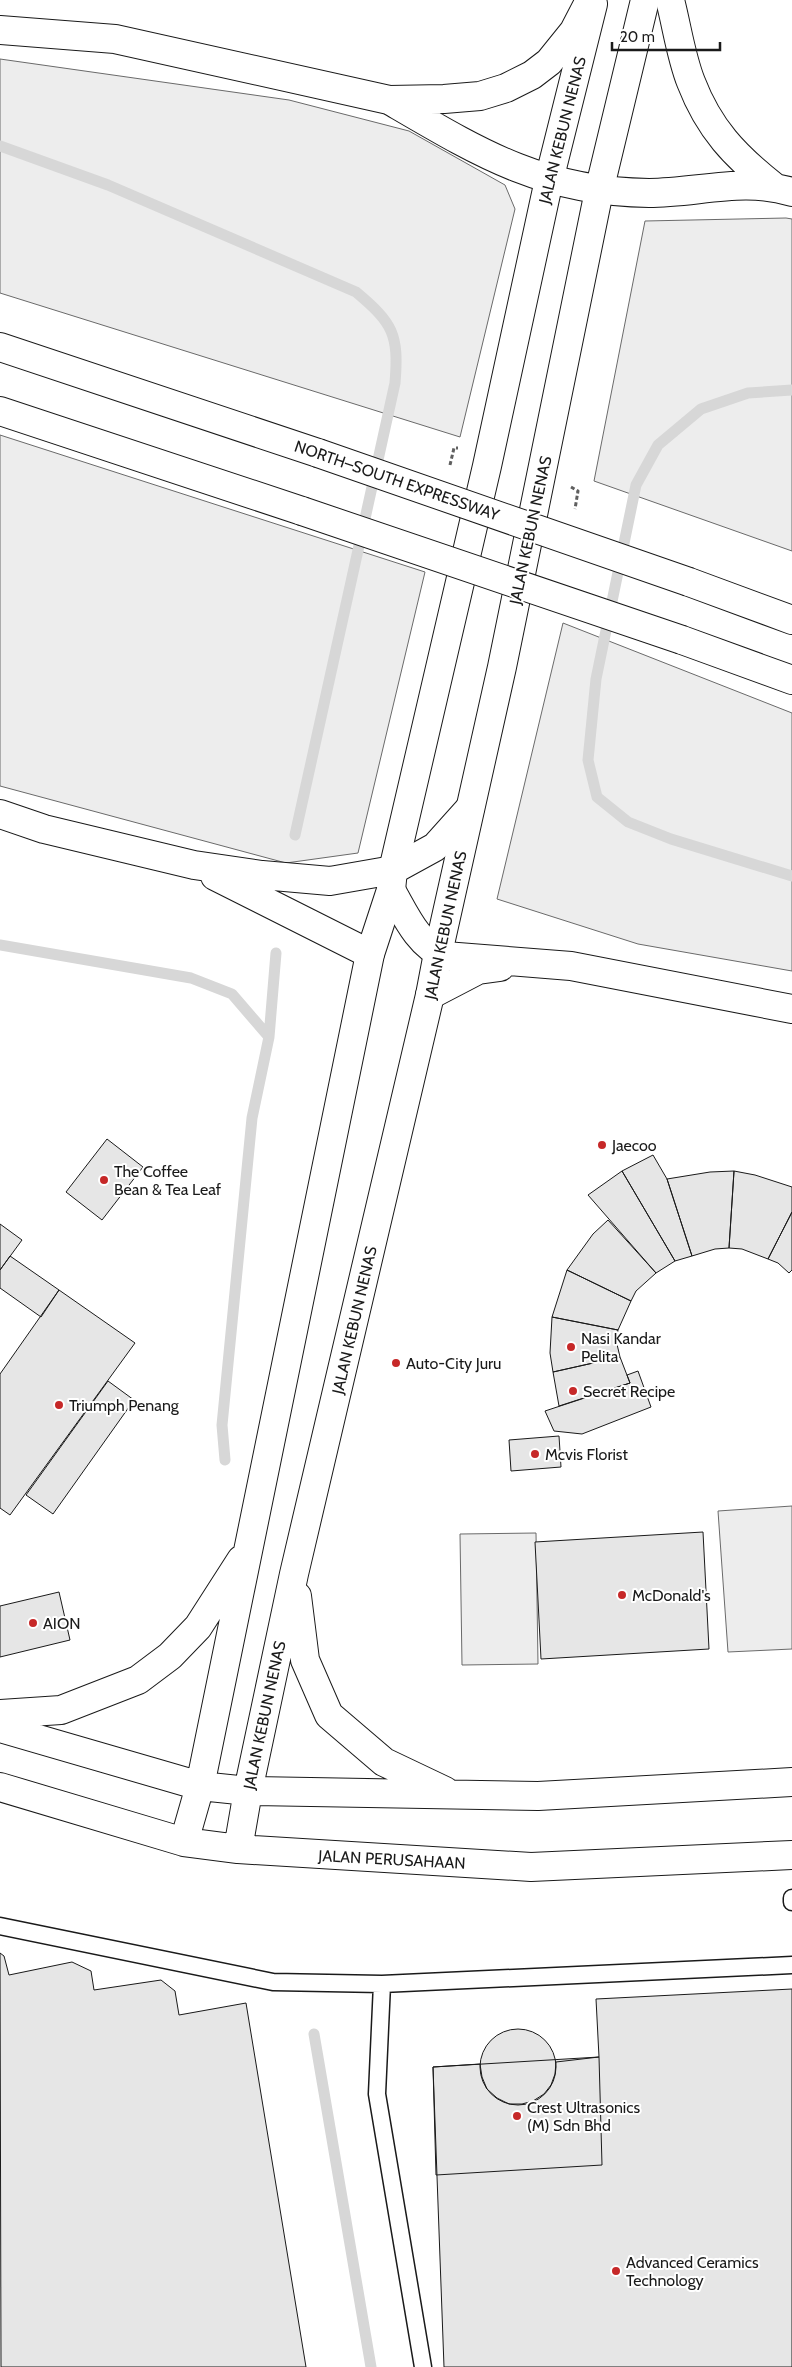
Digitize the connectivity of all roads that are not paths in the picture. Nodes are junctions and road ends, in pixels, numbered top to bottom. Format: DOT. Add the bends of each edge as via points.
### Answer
graph roads {
  1 [pos="590,0"];
  2 [pos="594,0"];
  3 [pos="645,0"];
  4 [pos="670,0"];
  5 [pos="0,30"];
  6 [pos="389,100"];
  7 [pos="549,180"];
  8 [pos="783,189"];
  9 [pos="599,191"];
  10 [pos="0,347"];
  11 [pos="0,411"];
  12 [pos="792,620"];
  13 [pos="792,680"];
  14 [pos="470,808"];
  15 [pos="0,814"];
  16 [pos="194,865"];
  17 [pos="392,880"];
  18 [pos="438,953"];
  19 [pos="370,954"];
  20 [pos="571,966"];
  21 [pos="430,995"];
  22 [pos="792,1009"];
  23 [pos="249,1549"];
  24 [pos="294,1574"];
  25 [pos="0,1714"];
  26 [pos="0,1728"];
  27 [pos="792,1782"];
  28 [pos="200,1786"];
  29 [pos="0,1787"];
  30 [pos="248,1791"];
  31 [pos="452,1795"];
  32 [pos="184,1842"];
  33 [pos="238,1849"];
  34 [pos="792,1855"];
  35 [pos="0,1926"];
  36 [pos="792,1965"];
  37 [pos="382,1984"];
  38 [pos="423,2367"];
  1 -- 6 [label="main road" via="574,32 549,62 506,88 480,96"];
  2 -- 7 [label="main road, JALAN KEBUN NENAS"];
  3 -- 9 [label="main road, JALAN KEBUN NENAS"];
  4 -- 8 [label="main road" via="690,80 718,133 744,163"];
  5 -- 6 [label="main road" via="115,39"];
  6 -- 7 [label="main road" via="502,163"];
  7 -- 9 [label="main road"];
  7 -- 17 [label="main road, JALAN KEBUN NENAS"];
  8 -- 9 [label="main road" via="738,185 651,193"];
  9 -- 14 [label="main road, JALAN KEBUN NENAS"];
  10 -- 12 [label="main road, NORTH–SOUTH EXPRESSWAY, bridge" via="318,453"];
  11 -- 13 [label="main road, bridge"];
  14 -- 17 [label="main road" via="435,848"];
  14 -- 18 [label="main road, JALAN KEBUN NENAS"];
  15 -- 16 [label="main road" via="44,830"];
  16 -- 17 [label="main road" via="330,881"];
  16 -- 19 [label="main road"];
  17 -- 18 [label="main road" via="417,935"];
  17 -- 19 [label="main road, JALAN KEBUN NENAS"];
  18 -- 20 [label="main road"];
  18 -- 21 [label="main road, JALAN KEBUN NENAS"];
  19 -- 23 [label="main road, JALAN KEBUN NENAS"];
  20 -- 21 [label="main road" via="519,963 478,970"];
  20 -- 22 [label="main road"];
  21 -- 24 [label="main road, JALAN KEBUN NENAS"];
  23 -- 25 [label="main road" via="198,1627 170,1656 138,1680 61,1710"];
  23 -- 28 [label="main road, JALAN KEBUN NENAS"];
  24 -- 30 [label="main road, JALAN KEBUN NENAS"];
  24 -- 31 [label="main road" via="305,1660 329,1714 384,1762"];
  26 -- 28 [label="main road"];
  27 -- 31 [label="main road" via="538,1796"];
  28 -- 30 [label="main road"];
  28 -- 32 [label="main road, JALAN KEBUN NENAS"];
  29 -- 32 [label="main road, JALAN PERUSAHAAN"];
  30 -- 31 [label="main road"];
  30 -- 33 [label="main road, JALAN KEBUN NENAS"];
  32 -- 33 [label="main road, JALAN PERUSAHAAN"];
  33 -- 34 [label="main road, JALAN PERUSAHAAN" via="531,1867"];
  35 -- 37 [label="lane" via="273,1982"];
  36 -- 37 [label="lane"];
  37 -- 38 [label="lane" via="377,2094"];
}
